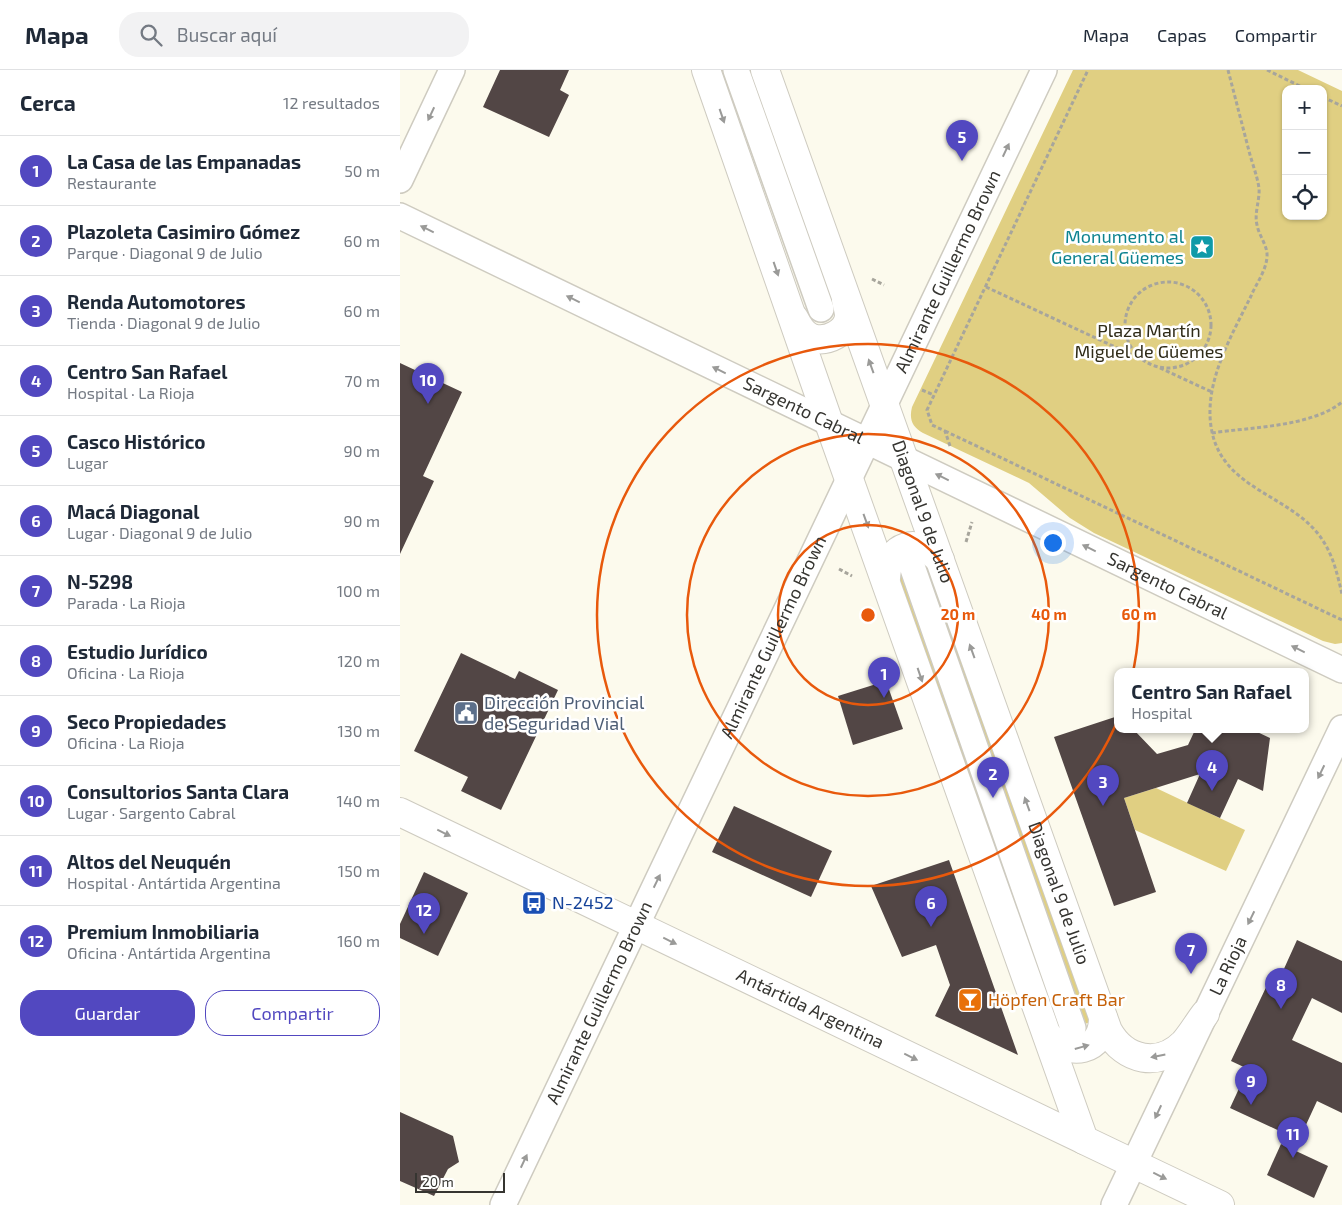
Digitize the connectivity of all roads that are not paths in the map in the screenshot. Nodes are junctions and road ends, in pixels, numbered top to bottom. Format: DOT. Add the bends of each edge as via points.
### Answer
graph roads {
  1 [pos="452,70"];
  2 [pos="706,70"];
  3 [pos="736,70"];
  4 [pos="765,70"];
  5 [pos="1044,70"];
  6 [pos="400,180"];
  7 [pos="400,216"];
  8 [pos="845,296"];
  9 [pos="821,309"];
  10 [pos="794,318"];
  11 [pos="885,404"];
  12 [pos="829,422"];
  13 [pos="868,441"];
  14 [pos="905,459"];
  15 [pos="850,477"];
  16 [pos="940,560"];
  17 [pos="913,569"];
  18 [pos="886,578"];
  19 [pos="1342,670"];
  20 [pos="1342,728"];
  21 [pos="400,812"];
  22 [pos="635,925"];
  23 [pos="1205,1014"];
  24 [pos="1103,1018"];
  25 [pos="1073,1028"];
  26 [pos="1048,1036"];
  27 [pos="1084,1140"];
  28 [pos="1134,1164"];
  29 [pos="503,1205"];
  30 [pos="1114,1205"];
  31 [pos="1220,1205"];
  1 -- 6 [label="street, one-way"];
  2 -- 10 [label="main road, one-way"];
  3 -- 9 [label="street"];
  4 -- 8 [label="main road, Diagonal 9 de Julio"];
  11 -- 5 [label="street, Almirante Guillermo Brown, one-way"];
  12 -- 7 [label="street, Sargento Cabral, one-way"];
  8 -- 10 [label="main road" via="849,316 836,336 822,340 812,338 800,330"];
  11 -- 8 [label="main road, Diagonal 9 de Julio, one-way"];
  10 -- 12 [label="main road"];
  11 -- 13 [label="street, Almirante Guillermo Brown"];
  11 -- 14 [label="main road, Diagonal 9 de Julio"];
  12 -- 13 [label="street, Sargento Cabral"];
  12 -- 15 [label="main road"];
  13 -- 14 [label="street, Sargento Cabral"];
  13 -- 15 [label="street, Almirante Guillermo Brown"];
  14 -- 16 [label="main road, Diagonal 9 de Julio"];
  19 -- 14 [label="street, Sargento Cabral, one-way"];
  15 -- 18 [label="main road, one-way"];
  22 -- 15 [label="street, Almirante Guillermo Brown, one-way"];
  16 -- 18 [label="main road" via="919,546 903,548 890,559"];
  24 -- 16 [label="main road, Diagonal 9 de Julio, one-way"];
  17 -- 25 [label="street"];
  18 -- 26 [label="main road, one-way"];
  20 -- 23 [label="street, La Rioja, one-way"];
  21 -- 22 [label="main road, Antártida Argentina, one-way"];
  22 -- 27 [label="main road, Antártida Argentina, one-way"];
  29 -- 22 [label="street, Almirante Guillermo Brown, one-way"];
  23 -- 24 [label="main road, Diagonal 9 de Julio, one-way" via="1184,1042 1164,1056 1152,1058 1131,1055 1121,1049"];
  23 -- 28 [label="street, La Rioja, one-way"];
  26 -- 24 [label="main road, one-way" via="1059,1046 1076,1050 1084,1048 1097,1038"];
  26 -- 27 [label="main road"];
  27 -- 28 [label="main road, Antártida Argentina"];
  28 -- 30 [label="street, La Rioja"];
  28 -- 31 [label="main road, Antártida Argentina, one-way"];
}
